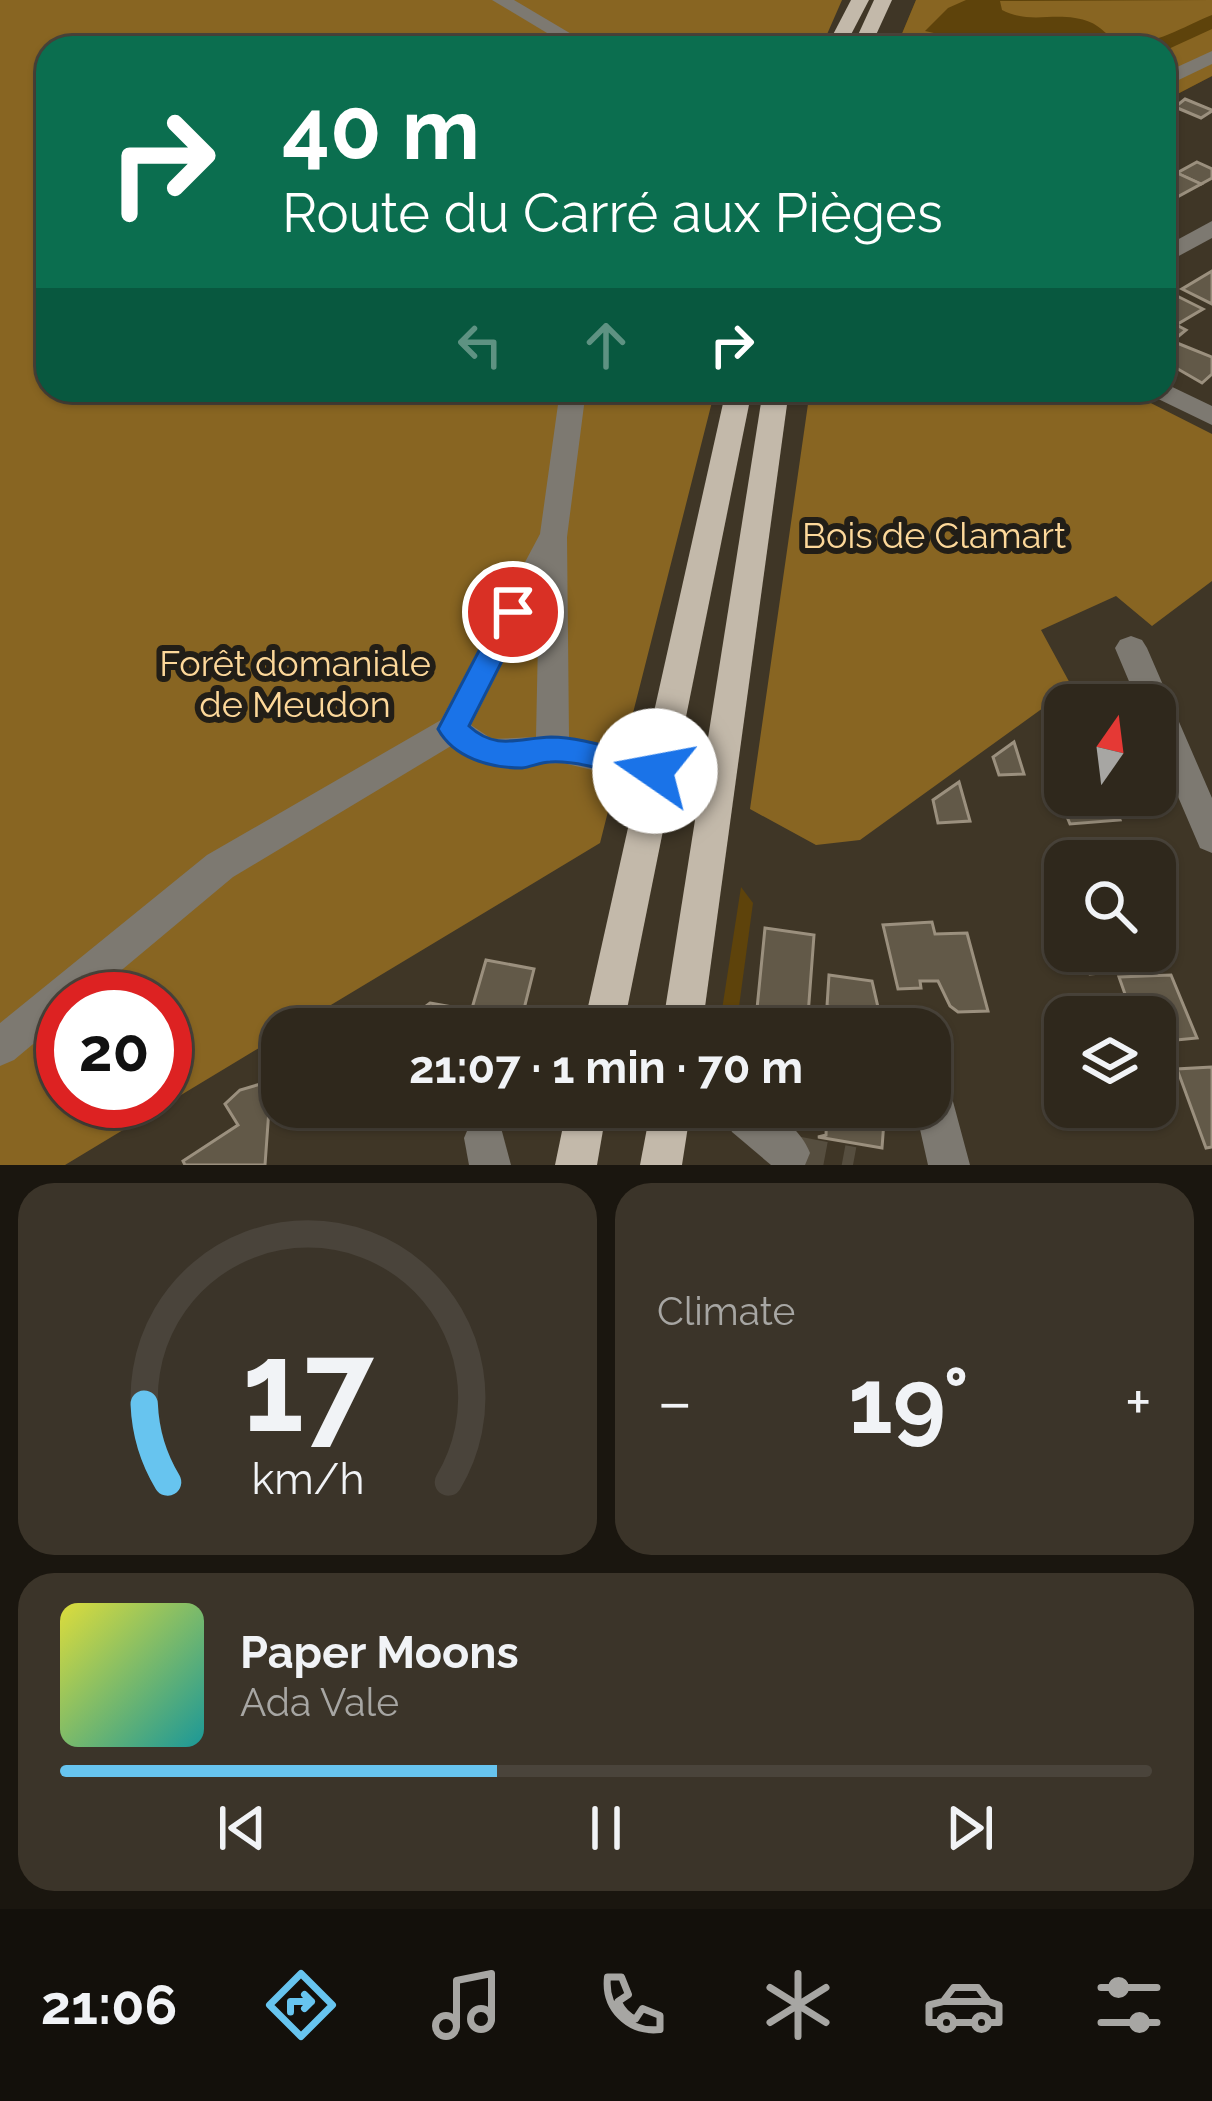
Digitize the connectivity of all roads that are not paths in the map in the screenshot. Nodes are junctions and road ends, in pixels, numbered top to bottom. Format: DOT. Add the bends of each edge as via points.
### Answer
graph roads {
  1 [pos="501,0"];
  2 [pos="860,0"];
  3 [pos="883,0"];
  4 [pos="565,36"];
  5 [pos="842,36"];
  6 [pos="866,36"];
  7 [pos="1212,57"];
  8 [pos="1176,75"];
  9 [pos="1212,228"];
  10 [pos="1176,249"];
  11 [pos="1176,398"];
  12 [pos="571,402"];
  13 [pos="736,402"];
  14 [pos="774,402"];
  15 [pos="1212,417"];
  16 [pos="554,534"];
  17 [pos="1131,648"];
  18 [pos="453,729"];
  19 [pos="551,749"];
  20 [pos="655,771"];
  21 [pos="1212,838"];
  22 [pos="607,1008"];
  23 [pos="685,1008"];
  24 [pos="0,1047"];
  25 [pos="583,1128"];
  26 [pos="668,1128"];
  27 [pos="759,1128"];
  28 [pos="941,1128"];
  29 [pos="789,1153"];
  30 [pos="575,1165"];
  31 [pos="662,1165"];
  32 [pos="949,1165"];
  1 -- 4 [label="street"];
  2 -- 5 [label="main road"];
  3 -- 6 [label="main road"];
  7 -- 8 [label="street"];
  9 -- 10 [label="street"];
  11 -- 15 [label="street"];
  12 -- 16 [label="street"];
  13 -- 20 [label="main road"];
  14 -- 23 [label="main road"];
  16 -- 18 [label="street"];
  16 -- 19 [label="street"];
  17 -- 21 [label="street"];
  18 -- 19 [label="street" via="494,754"];
  18 -- 24 [label="street" via="220,866"];
  19 -- 20 [label="street"];
  20 -- 22 [label="main road"];
  25 -- 30 [label="main road"];
  26 -- 31 [label="main road"];
  27 -- 29 [label="street"];
  28 -- 32 [label="street"];
}
